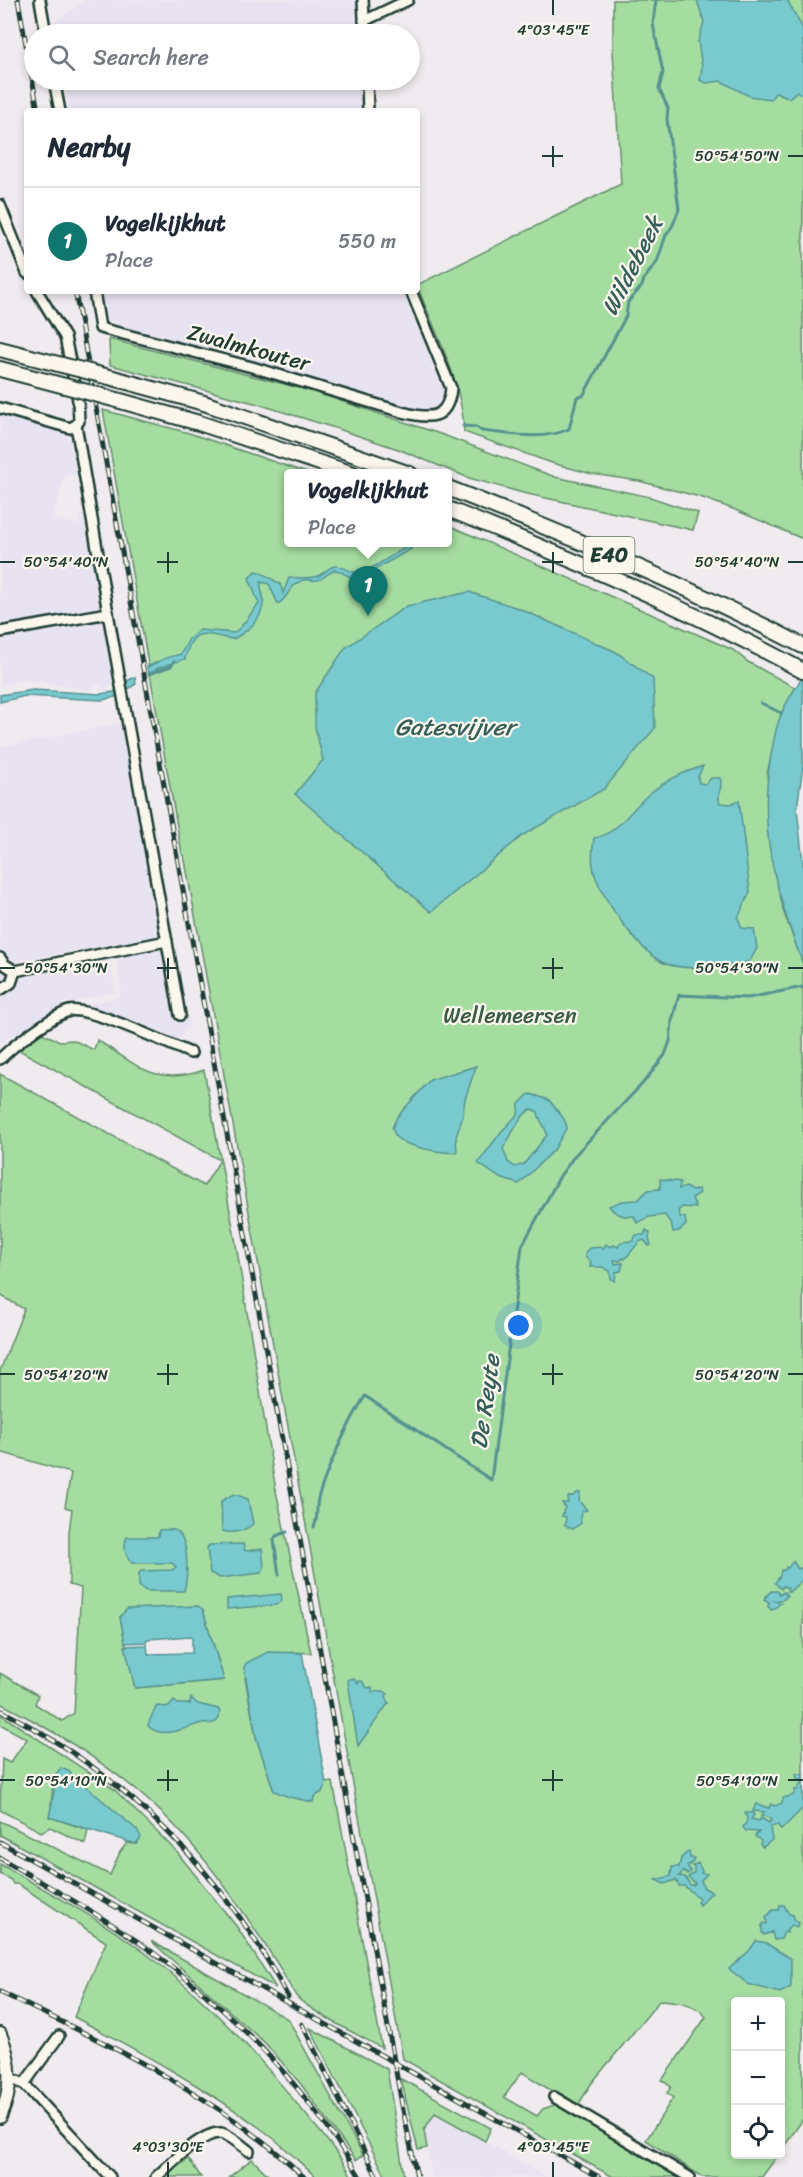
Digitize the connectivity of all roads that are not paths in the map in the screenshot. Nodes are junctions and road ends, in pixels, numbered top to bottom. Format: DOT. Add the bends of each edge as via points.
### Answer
graph roads {
  1 [pos="39,0"];
  2 [pos="363,0"];
  3 [pos="408,0"];
  4 [pos="364,21"];
  5 [pos="44,24"];
  6 [pos="56,90"];
  7 [pos="367,90"];
  8 [pos="59,108"];
  9 [pos="368,108"];
  10 [pos="0,205"];
  11 [pos="24,265"];
  12 [pos="39,294"];
  13 [pos="94,294"];
  14 [pos="412,294"];
  15 [pos="0,349"];
  16 [pos="0,369"];
  17 [pos="0,408"];
  18 [pos="76,425"];
  19 [pos="338,469"];
  20 [pos="395,469"];
  21 [pos="452,490"];
  22 [pos="452,511"];
  23 [pos="108,613"];
  24 [pos="0,632"];
  25 [pos="803,646"];
  26 [pos="803,670"];
  27 [pos="167,941"];
  28 [pos="0,958"];
  29 [pos="15,971"];
  30 [pos="0,990"];
  31 [pos="180,1015"];
  32 [pos="191,1053"];
  33 [pos="0,1059"];
  34 [pos="0,2034"];
  35 [pos="58,2036"];
  36 [pos="10,2078"];
  37 [pos="24,2084"];
  38 [pos="554,2097"];
  39 [pos="0,2117"];
  40 [pos="249,2151"];
  41 [pos="110,2177"];
  42 [pos="156,2177"];
  43 [pos="689,2177"];
  1 -- 5 [label="street"];
  2 -- 4 [label="street"];
  3 -- 4 [label="street"];
  6 -- 8 [label="street"];
  7 -- 9 [label="street"];
  10 -- 11 [label="street"];
  12 -- 18 [label="street" via="65,337 78,400"];
  13 -- 14 [label="street, Zwalmkouter" via="100,328 422,417 433,416 445,410 452,388"];
  15 -- 20 [label="highway, bridge" via="204,403"];
  16 -- 19 [label="highway, bridge" via="200,423"];
  17 -- 18 [label="street" via="70,428"];
  18 -- 23 [label="street"];
  21 -- 25 [label="highway, E40" via="680,586"];
  22 -- 26 [label="highway, E40" via="660,600"];
  23 -- 24 [label="street"];
  23 -- 27 [label="street"];
  27 -- 29 [label="street"];
  27 -- 31 [label="street"];
  28 -- 29 [label="street"];
  29 -- 30 [label="street" via="11,983"];
  32 -- 33 [label="street" via="92,1013 75,1011 58,1016"];
  34 -- 36 [label="main road"];
  35 -- 37 [label="street"];
  36 -- 37 [label="street"];
  36 -- 39 [label="main road"];
  37 -- 41 [label="street"];
  38 -- 43 [label="street"];
  40 -- 42 [label="street" via="226,2135 214,2133"];
}
